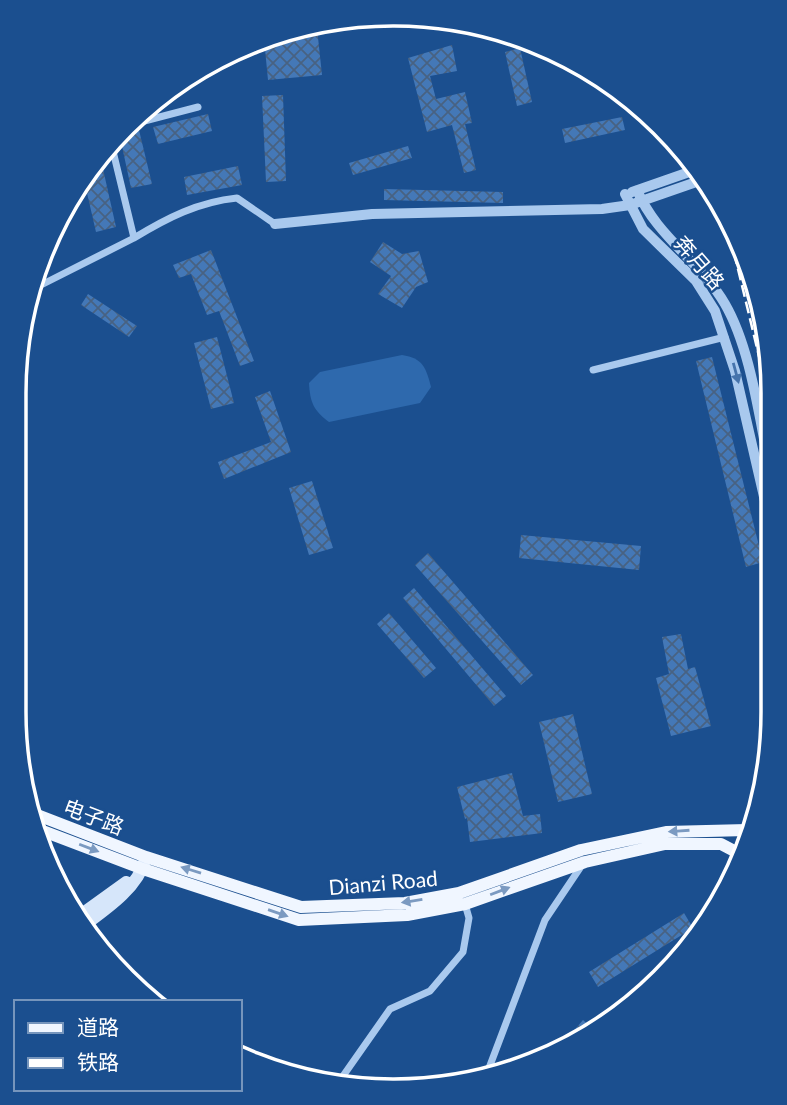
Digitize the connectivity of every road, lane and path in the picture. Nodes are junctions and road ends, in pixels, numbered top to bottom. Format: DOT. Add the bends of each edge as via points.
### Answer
graph roads {
  1 [pos="198,107"];
  2 [pos="148,120"];
  3 [pos="114,155"];
  4 [pos="688,174"];
  5 [pos="693,181"];
  6 [pos="661,187"];
  7 [pos="639,196"];
  8 [pos="628,200"];
  9 [pos="275,224"];
  10 [pos="134,238"];
  11 [pos="43,284"];
  12 [pos="725,337"];
  13 [pos="593,370"];
  14 [pos="761,426"];
  15 [pos="761,486"];
  16 [pos="42,818"];
  17 [pos="741,830"];
  18 [pos="47,832"];
  19 [pos="734,851"];
  20 [pos="585,862"];
  21 [pos="145,863"];
  22 [pos="465,904"];
  23 [pos="85,911"];
  24 [pos="91,920"];
  25 [pos="490,1066"];
  26 [pos="344,1076"];
  1 -- 2 [label="street"];
  3 -- 10 [label="street"];
  4 -- 6 [label="street"];
  5 -- 6 [label="street"];
  6 -- 7 [label="street"];
  7 -- 8 [label="street"];
  7 -- 14 [label="street" via="653,221 702,270 726,305"];
  8 -- 9 [label="street" via="602,209 372,214"];
  8 -- 12 [label="street, 奔月路" via="643,229 696,281"];
  9 -- 10 [label="street" via="237,198 207,201"];
  10 -- 11 [label="street"];
  12 -- 13 [label="street"];
  12 -- 15 [label="street, 奔月路, one-way"];
  16 -- 21 [label="main road, 电子路"];
  17 -- 21 [label="main road, Dianzi Road, one-way" via="666,832 581,850 459,893 379,904 301,907"];
  18 -- 21 [label="main road, 电子路, one-way"];
  19 -- 20 [label="main road, Dianzi Road" via="721,844 664,844"];
  22 -- 20 [label="main road, Dianzi Road, one-way"];
  20 -- 25 [label="street" via="545,920"];
  21 -- 22 [label="main road, Dianzi Road, one-way" via="299,920 407,915"];
  21 -- 23 [label="main road"];
  21 -- 24 [label="main road" via="113,904"];
  22 -- 26 [label="street" via="469,918 463,952 430,991 390,1009"];
}
